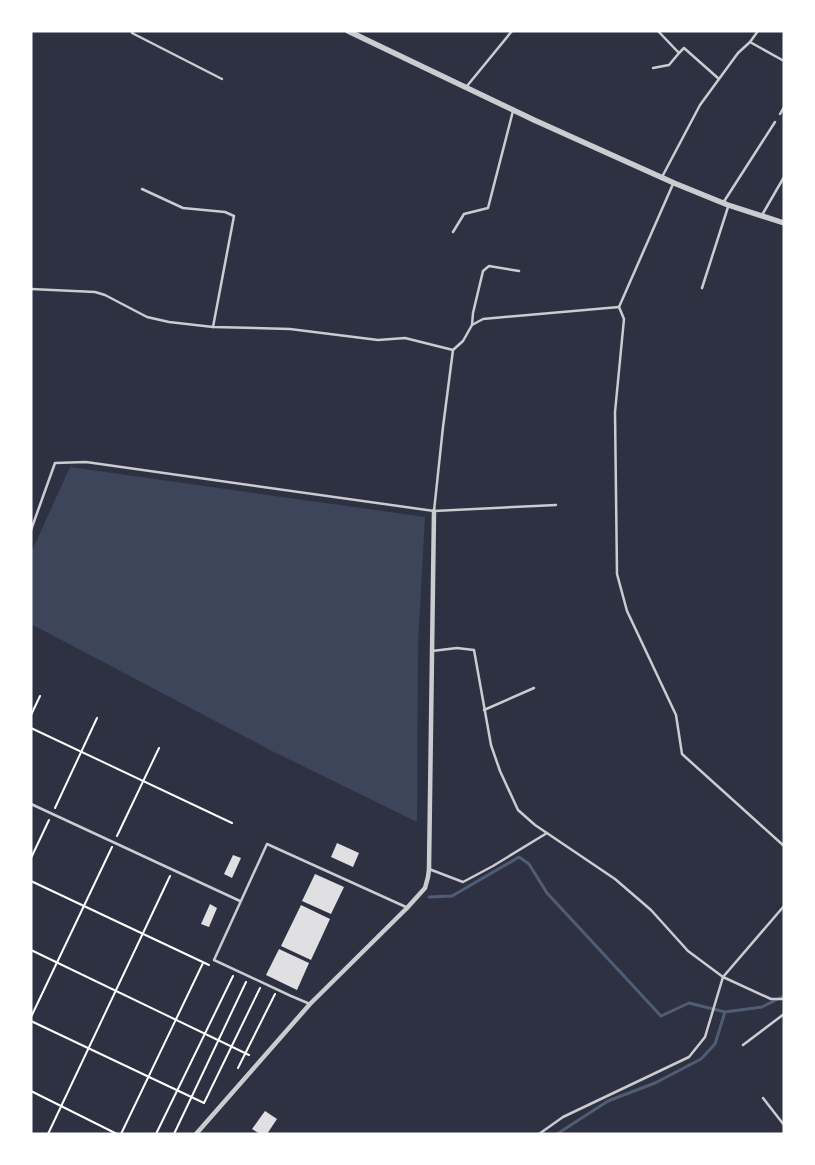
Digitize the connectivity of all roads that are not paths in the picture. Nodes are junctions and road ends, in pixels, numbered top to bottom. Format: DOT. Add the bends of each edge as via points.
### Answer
graph roads {
  1 [pos="133,31"];
  2 [pos="348,31"];
  3 [pos="512,31"];
  4 [pos="658,31"];
  5 [pos="758,31"];
  6 [pos="750,42"];
  7 [pos="679,53"];
  8 [pos="784,61"];
  9 [pos="653,68"];
  10 [pos="719,78"];
  11 [pos="222,79"];
  12 [pos="467,87"];
  13 [pos="784,107"];
  14 [pos="513,110"];
  15 [pos="780,114"];
  16 [pos="775,122"];
  17 [pos="662,177"];
  18 [pos="784,177"];
  19 [pos="674,183"];
  20 [pos="142,189"];
  21 [pos="726,204"];
  22 [pos="761,216"];
  23 [pos="784,223"];
  24 [pos="453,232"];
  25 [pos="519,271"];
  26 [pos="702,288"];
  27 [pos="31,290"];
  28 [pos="619,307"];
  29 [pos="472,325"];
  30 [pos="213,327"];
  31 [pos="454,350"];
  32 [pos="556,506"];
  33 [pos="434,511"];
  34 [pos="31,530"];
  35 [pos="432,651"];
  36 [pos="534,688"];
  37 [pos="484,710"];
  38 [pos="31,804"];
  39 [pos="547,833"];
  40 [pos="784,846"];
  41 [pos="429,869"];
  42 [pos="240,901"];
  43 [pos="784,906"];
  44 [pos="407,908"];
  45 [pos="723,977"];
  46 [pos="784,999"];
  47 [pos="310,1004"];
  48 [pos="784,1014"];
  49 [pos="743,1045"];
  50 [pos="763,1098"];
  51 [pos="784,1125"];
  52 [pos="196,1134"];
  53 [pos="538,1134"];
  1 -- 11 [label="lane"];
  2 -- 12 [label="street"];
  3 -- 12 [label="lane"];
  4 -- 7 [label="lane"];
  5 -- 6 [label="lane"];
  6 -- 8 [label="lane"];
  6 -- 10 [label="lane"];
  7 -- 9 [label="lane" via="669,65"];
  7 -- 10 [label="lane" via="684,48"];
  10 -- 17 [label="lane" via="700,105"];
  12 -- 14 [label="street"];
  13 -- 15 [label="lane"];
  14 -- 17 [label="street"];
  14 -- 24 [label="lane" via="488,208 464,214"];
  16 -- 21 [label="lane"];
  17 -- 19 [label="street"];
  18 -- 22 [label="lane"];
  19 -- 21 [label="street"];
  19 -- 28 [label="lane"];
  20 -- 30 [label="lane" via="183,208 225,212 234,216"];
  21 -- 22 [label="street"];
  21 -- 26 [label="lane"];
  22 -- 23 [label="street"];
  25 -- 29 [label="lane" via="489,266 483,271"];
  27 -- 30 [label="lane" via="95,292 147,317"];
  28 -- 29 [label="lane" via="483,319"];
  28 -- 40 [label="lane" via="624,319 615,412 617,574 627,611 676,715 682,754"];
  29 -- 31 [label="lane"];
  30 -- 31 [label="lane" via="290,329 378,340 405,338"];
  31 -- 33 [label="lane"];
  32 -- 33 [label="lane"];
  33 -- 34 [label="lane" via="86,462 55,463"];
  33 -- 35 [label="street"];
  35 -- 37 [label="lane" via="474,650"];
  35 -- 41 [label="street"];
  36 -- 37 [label="lane"];
  37 -- 39 [label="lane" via="491,745 518,810"];
  38 -- 42 [label="lane"];
  39 -- 41 [label="lane" via="462,882"];
  39 -- 45 [label="lane" via="615,879 651,910 688,951"];
  41 -- 44 [label="street" via="425,888"];
  42 -- 44 [label="lane" via="267,844"];
  42 -- 47 [label="lane" via="214,960"];
  43 -- 45 [label="lane"];
  44 -- 47 [label="street"];
  45 -- 46 [label="lane" via="770,998"];
  45 -- 53 [label="lane" via="705,1037 689,1057 563,1117"];
  47 -- 52 [label="street"];
  48 -- 49 [label="lane"];
  50 -- 51 [label="lane"];
}
